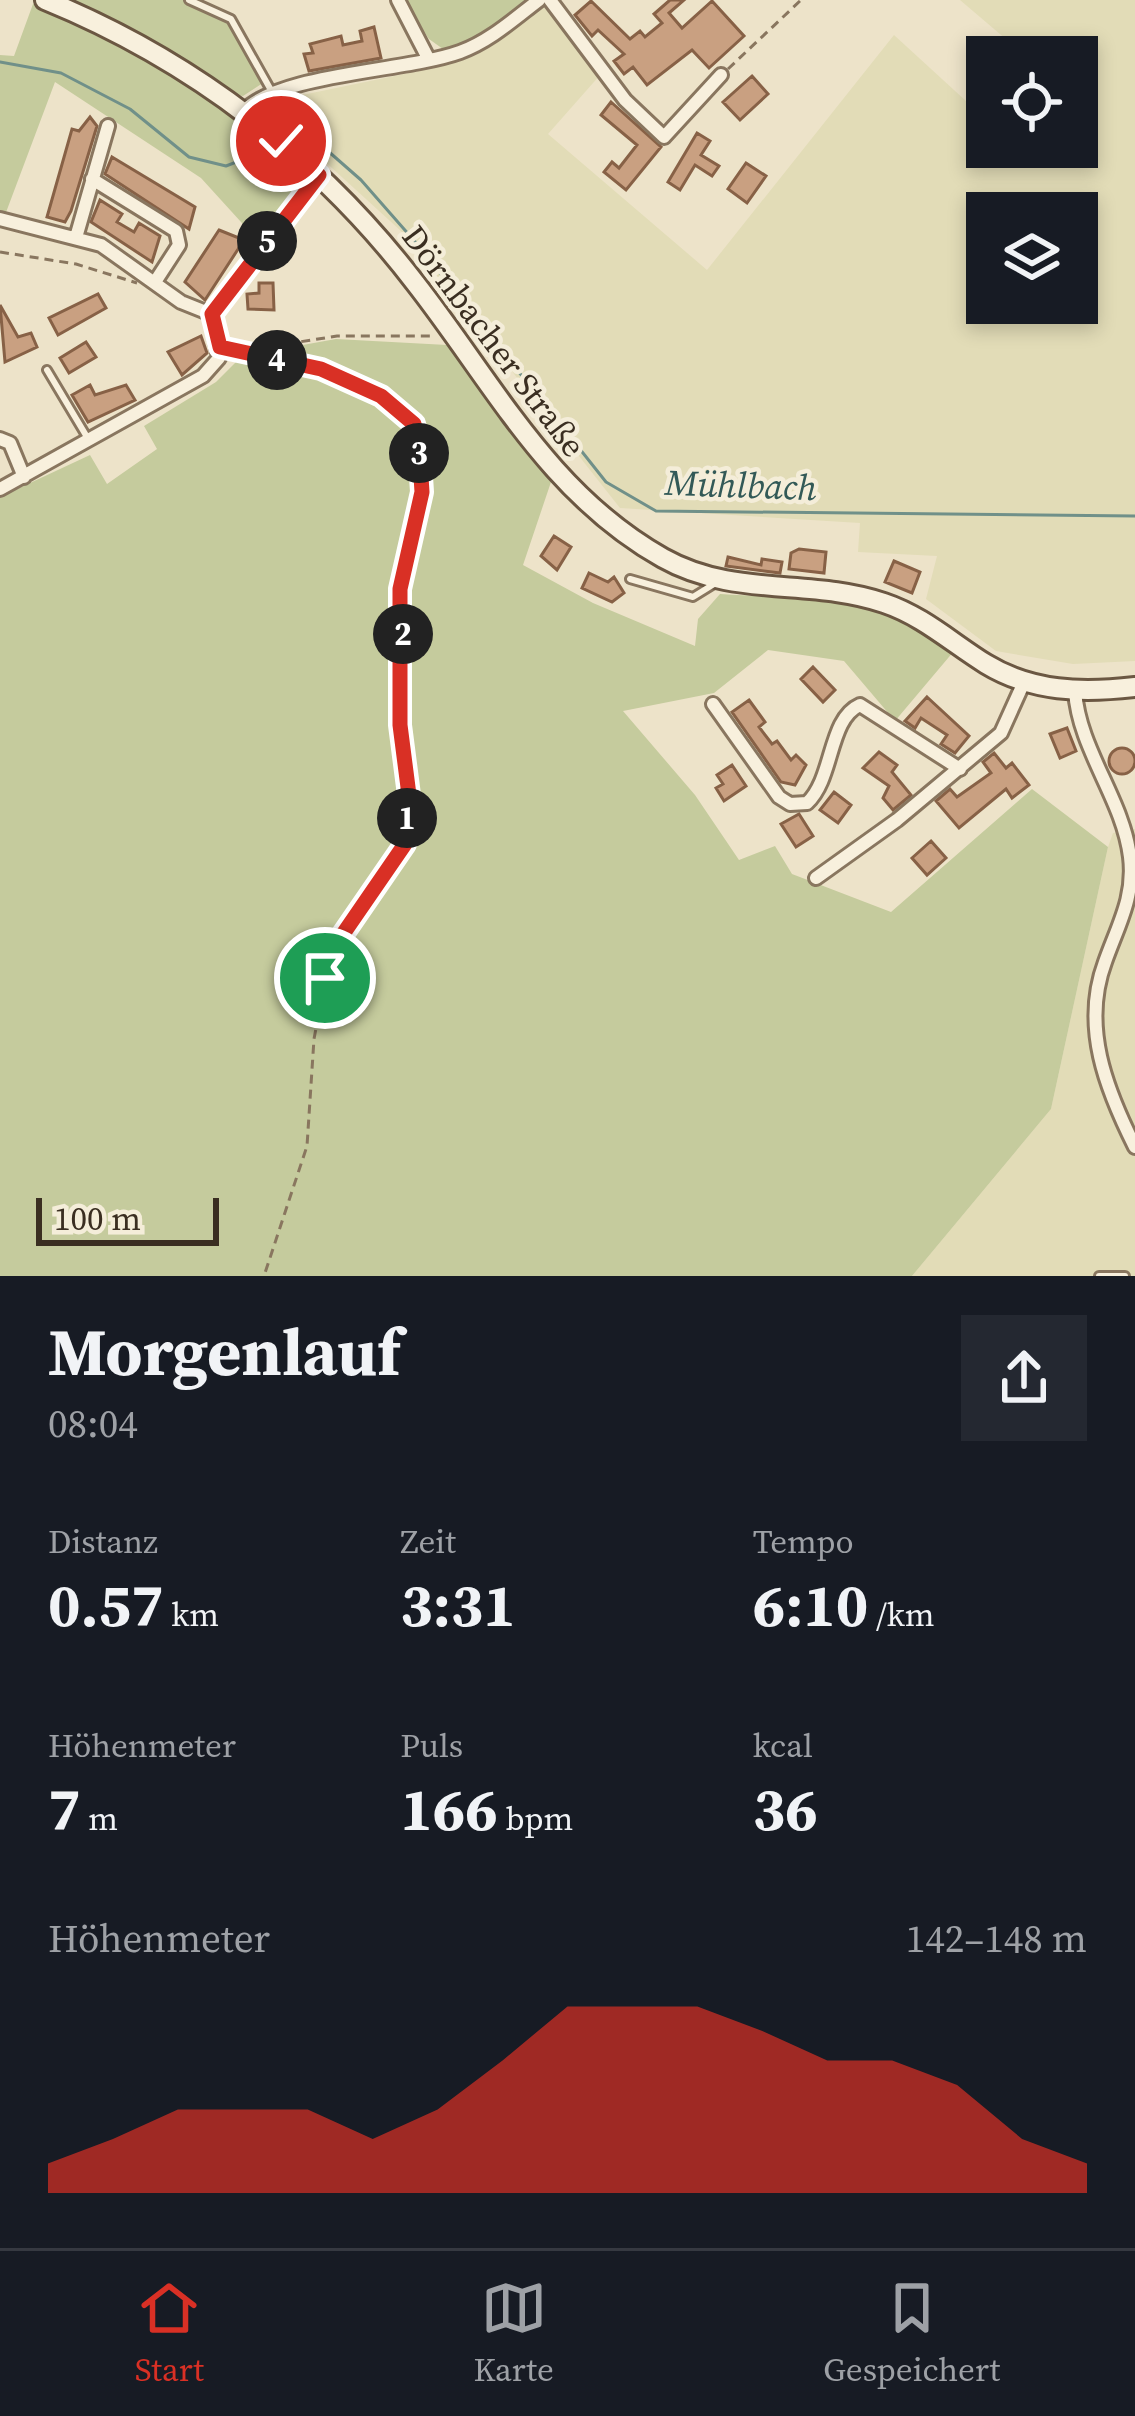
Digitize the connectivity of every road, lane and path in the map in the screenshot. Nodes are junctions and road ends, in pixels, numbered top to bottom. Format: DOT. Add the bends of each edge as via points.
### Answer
graph roads {
  1 [pos="44,0"];
  2 [pos="190,0"];
  3 [pos="398,0"];
  4 [pos="539,0"];
  5 [pos="550,0"];
  6 [pos="801,0"];
  7 [pos="429,60"];
  8 [pos="721,75"];
  9 [pos="272,92"];
  10 [pos="244,111"];
  11 [pos="108,126"];
  12 [pos="319,175"];
  13 [pos="92,179"];
  14 [pos="0,219"];
  15 [pos="76,234"];
  16 [pos="0,252"];
  17 [pos="152,279"];
  18 [pos="212,314"];
  19 [pos="454,335"];
  20 [pos="220,347"];
  21 [pos="241,352"];
  22 [pos="46,370"];
  23 [pos="0,439"];
  24 [pos="88,440"];
  25 [pos="24,477"];
  26 [pos="0,489"];
  27 [pos="630,579"];
  28 [pos="715,581"];
  29 [pos="1024,682"];
  30 [pos="1135,687"];
  31 [pos="1075,692"];
  32 [pos="713,704"];
  33 [pos="960,769"];
  34 [pos="1132,845"];
  35 [pos="816,878"];
  36 [pos="1135,1147"];
  37 [pos="264,1276"];
  38 [pos="1099,1276"];
  39 [pos="1125,1276"];
  1 -- 10 [label="street, Dörnbacher Straße" via="138,44"];
  2 -- 9 [label="lane" via="230,19"];
  3 -- 7 [label="street"];
  4 -- 7 [label="street" via="491,37"];
  5 -- 8 [label="street" via="625,100 664,137"];
  6 -- 8 [label="path"];
  7 -- 9 [label="street"];
  9 -- 10 [label="street"];
  10 -- 12 [label="street, Dörnbacher Straße"];
  11 -- 13 [label="street"];
  12 -- 18 [label="street"];
  12 -- 19 [label="street, Dörnbacher Straße" via="388,247"];
  13 -- 15 [label="street"];
  13 -- 17 [label="street" via="176,231 179,245"];
  14 -- 15 [label="street"];
  15 -- 17 [label="street"];
  16 -- 17 [label="path" via="76,264 134,285"];
  17 -- 18 [label="street"];
  18 -- 20 [label="street"];
  19 -- 21 [label="path" via="337,336"];
  19 -- 28 [label="street, Dörnbacher Straße" via="568,487 633,539"];
  20 -- 21 [label="path"];
  20 -- 24 [label="street" via="203,376"];
  21 -- 37 [label="path" via="321,369 400,407 414,424 422,492 400,589 405,844 330,953 307,1146"];
  22 -- 24 [label="lane"];
  23 -- 25 [label="street" via="10,443"];
  24 -- 25 [label="street"];
  25 -- 26 [label="street"];
  27 -- 28 [label="lane" via="693,597"];
  28 -- 29 [label="street, Dörnbacher Straße" via="882,602"];
  29 -- 31 [label="street, Dörnbacher Straße"];
  29 -- 33 [label="street" via="1010,722"];
  30 -- 31 [label="street, Dörnbacher Straße"];
  31 -- 34 [label="street"];
  32 -- 33 [label="street" via="790,804 807,803 823,785 843,721 860,705"];
  33 -- 35 [label="street"];
  34 -- 36 [label="street" via="1130,895 1093,1013 1096,1044"];
  38 -- 39 [label="lane"];
}
